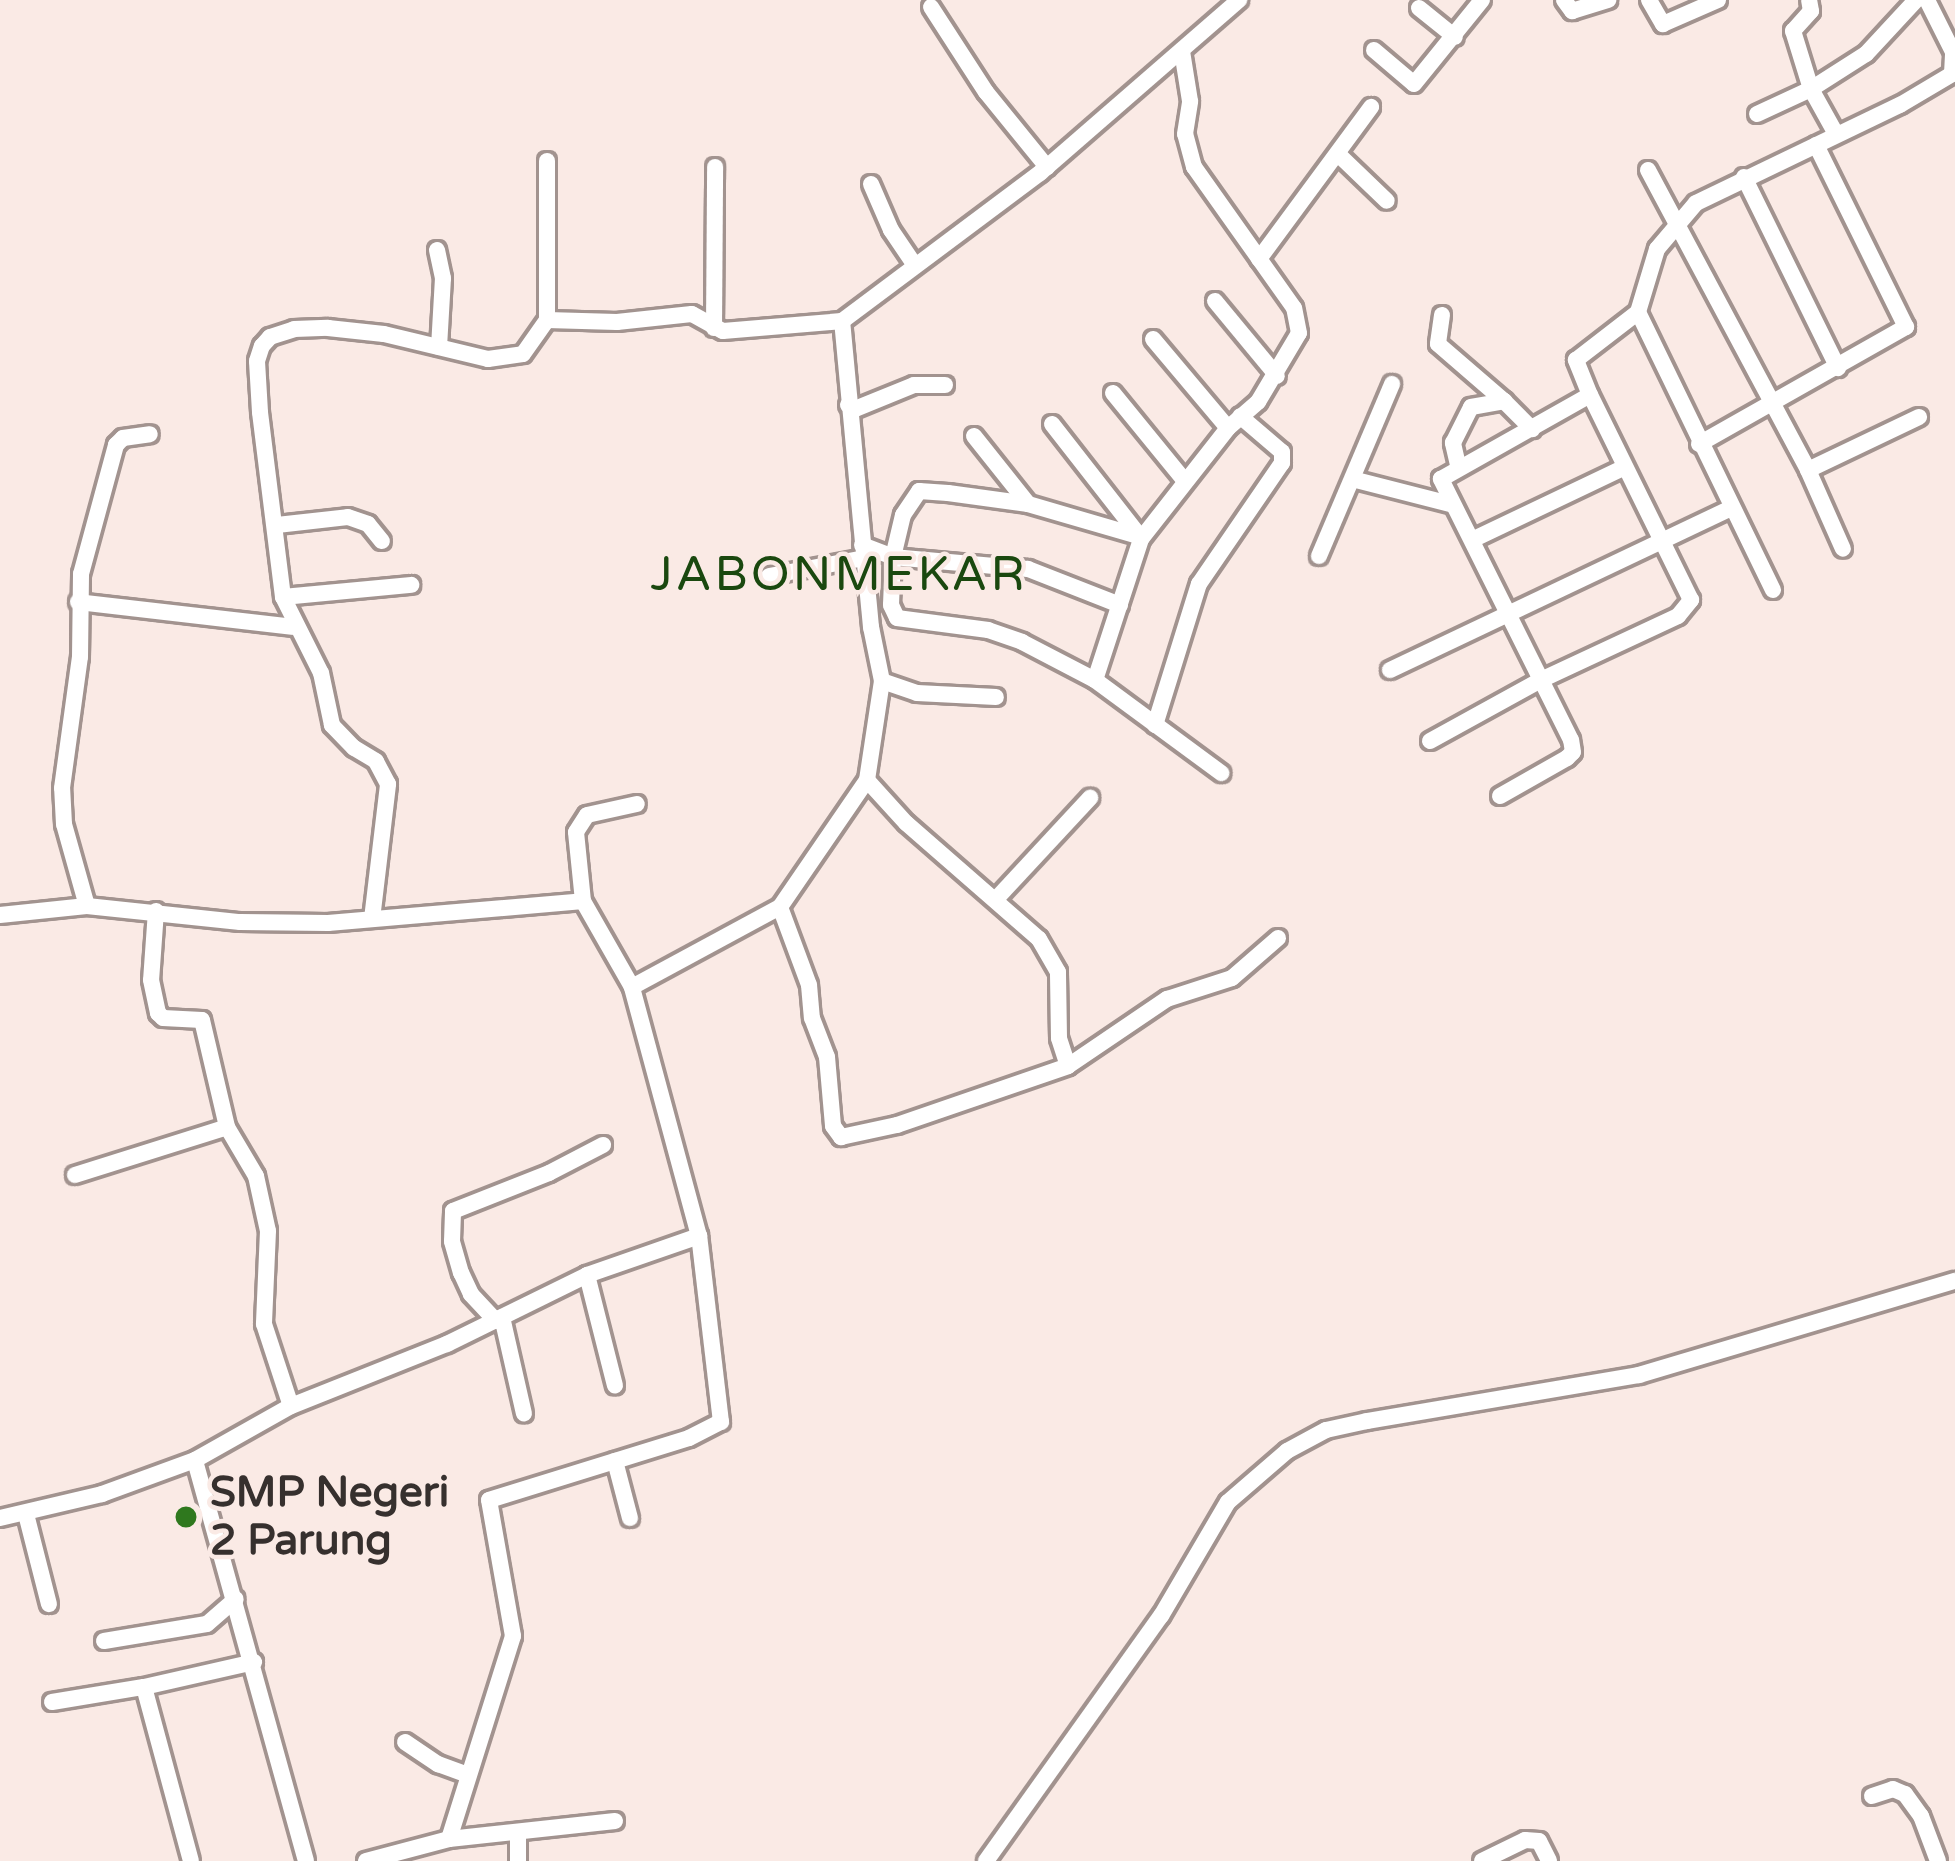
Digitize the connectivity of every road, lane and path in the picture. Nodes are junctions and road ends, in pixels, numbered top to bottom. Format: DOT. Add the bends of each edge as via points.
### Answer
graph roads {
  1 [pos="1238,0"];
  2 [pos="1482,0"];
  3 [pos="1564,0"];
  4 [pos="1608,0"];
  5 [pos="1648,0"];
  6 [pos="1718,0"];
  7 [pos="1809,0"];
  8 [pos="1916,0"];
  9 [pos="1927,0"];
  10 [pos="931,7"];
  11 [pos="1419,8"];
  12 [pos="1455,38"];
  13 [pos="1374,50"];
  14 [pos="1182,51"];
  15 [pos="1944,80"];
  16 [pos="1811,89"];
  17 [pos="1955,98"];
  18 [pos="1371,107"];
  19 [pos="1756,114"];
  20 [pos="1837,134"];
  21 [pos="1816,145"];
  22 [pos="1339,155"];
  23 [pos="547,160"];
  24 [pos="715,167"];
  25 [pos="1047,167"];
  26 [pos="1648,170"];
  27 [pos="1744,177"];
  28 [pos="871,184"];
  29 [pos="1388,200"];
  30 [pos="1679,220"];
  31 [pos="437,250"];
  32 [pos="1259,259"];
  33 [pos="914,265"];
  34 [pos="1215,301"];
  35 [pos="1638,312"];
  36 [pos="1442,315"];
  37 [pos="548,320"];
  38 [pos="842,321"];
  39 [pos="713,328"];
  40 [pos="1153,339"];
  41 [pos="440,347"];
  42 [pos="1838,368"];
  43 [pos="1277,376"];
  44 [pos="1392,384"];
  45 [pos="945,385"];
  46 [pos="1113,393"];
  47 [pos="1590,394"];
  48 [pos="1504,401"];
  49 [pos="848,405"];
  50 [pos="1771,407"];
  51 [pos="1919,417"];
  52 [pos="1234,422"];
  53 [pos="1052,424"];
  54 [pos="1532,429"];
  55 [pos="149,434"];
  56 [pos="974,436"];
  57 [pos="1699,444"];
  58 [pos="1458,465"];
  59 [pos="1623,468"];
  60 [pos="1808,470"];
  61 [pos="1184,480"];
  62 [pos="1356,481"];
  63 [pos="1450,504"];
  64 [pos="1028,505"];
  65 [pos="1730,509"];
  66 [pos="277,525"];
  67 [pos="1140,537"];
  68 [pos="1474,539"];
  69 [pos="382,541"];
  70 [pos="1663,543"];
  71 [pos="1843,549"];
  72 [pos="863,551"];
  73 [pos="1319,556"];
  74 [pos="892,557"];
  75 [pos="770,576"];
  76 [pos="411,585"];
  77 [pos="1773,590"];
  78 [pos="283,596"];
  79 [pos="78,602"];
  80 [pos="1120,605"];
  81 [pos="1510,610"];
  82 [pos="293,627"];
  83 [pos="1390,670"];
  84 [pos="1544,679"];
  85 [pos="1095,680"];
  86 [pos="882,681"];
  87 [pos="996,697"];
  88 [pos="1155,725"];
  89 [pos="1430,741"];
  90 [pos="1221,773"];
  91 [pos="867,780"];
  92 [pos="1500,796"];
  93 [pos="1090,798"];
  94 [pos="637,804"];
  95 [pos="998,898"];
  96 [pos="584,901"];
  97 [pos="87,906"];
  98 [pos="780,907"];
  99 [pos="156,911"];
  100 [pos="0,915"];
  101 [pos="372,920"];
  102 [pos="1278,938"];
  103 [pos="632,987"];
  104 [pos="1068,1066"];
  105 [pos="227,1127"];
  106 [pos="602,1145"];
  107 [pos="76,1175"];
  108 [pos="698,1236"];
  109 [pos="587,1275"];
  110 [pos="1955,1281"];
  111 [pos="499,1319"];
  112 [pos="615,1386"];
  113 [pos="291,1406"];
  114 [pos="524,1414"];
  115 [pos="196,1460"];
  116 [pos="615,1461"];
  117 [pos="26,1514"];
  118 [pos="0,1518"];
  119 [pos="630,1518"];
  120 [pos="236,1599"];
  121 [pos="49,1604"];
  122 [pos="104,1641"];
  123 [pos="254,1662"];
  124 [pos="144,1687"];
  125 [pos="52,1702"];
  126 [pos="405,1742"];
  127 [pos="468,1775"];
  128 [pos="1872,1796"];
  129 [pos="615,1821"];
  130 [pos="518,1835"];
  131 [pos="449,1839"];
  132 [pos="191,1861"];
  133 [pos="306,1861"];
  134 [pos="366,1861"];
  135 [pos="518,1861"];
  136 [pos="986,1861"];
  137 [pos="1481,1861"];
  138 [pos="1549,1861"];
  139 [pos="1938,1861"];
  1 -- 14 [label="street"];
  2 -- 12 [label="street"];
  3 -- 4 [label="street" via="1572,11"];
  5 -- 6 [label="street" via="1663,24"];
  7 -- 16 [label="street" via="1811,11 1793,31"];
  8 -- 16 [label="street" via="1866,54"];
  9 -- 15 [label="street" via="1953,52 1955,66"];
  10 -- 25 [label="street"];
  11 -- 12 [label="street"];
  12 -- 13 [label="street" via="1414,84"];
  14 -- 25 [label="street"];
  14 -- 32 [label="street" via="1186,149"];
  15 -- 17 [label="street"];
  15 -- 20 [label="street"];
  16 -- 19 [label="street"];
  16 -- 20 [label="street"];
  18 -- 22 [label="street"];
  20 -- 21 [label="street"];
  21 -- 27 [label="street"];
  21 -- 42 [label="street" via="1906,327"];
  22 -- 29 [label="street"];
  22 -- 32 [label="street"];
  23 -- 37 [label="street"];
  24 -- 39 [label="street"];
  25 -- 33 [label="street"];
  26 -- 30 [label="street"];
  27 -- 30 [label="street"];
  27 -- 42 [label="street"];
  28 -- 33 [label="street"];
  30 -- 35 [label="street" via="1657,249"];
  30 -- 50 [label="street"];
  31 -- 41 [label="street"];
  32 -- 43 [label="street" via="1297,319 1293,350"];
  33 -- 38 [label="street"];
  34 -- 43 [label="street"];
  35 -- 47 [label="street" via="1576,360"];
  35 -- 57 [label="street"];
  36 -- 48 [label="street" via="1438,344"];
  37 -- 39 [label="street" via="692,314"];
  37 -- 41 [label="street" via="523,355 488,359"];
  38 -- 39 [label="street"];
  38 -- 49 [label="street"];
  40 -- 52 [label="street"];
  41 -- 66 [label="street" via="328,328 270,338 257,361"];
  42 -- 50 [label="street"];
  43 -- 52 [label="street"];
  44 -- 62 [label="street"];
  45 -- 49 [label="street" via="914,385"];
  46 -- 61 [label="street"];
  47 -- 54 [label="street"];
  47 -- 59 [label="street"];
  48 -- 54 [label="street"];
  48 -- 58 [label="street" via="1471,407 1460,421"];
  49 -- 72 [label="street"];
  50 -- 57 [label="street"];
  50 -- 60 [label="street"];
  51 -- 60 [label="street"];
  52 -- 61 [label="street"];
  52 -- 88 [label="street" via="1282,452 1282,463 1199,584"];
  53 -- 67 [label="street"];
  54 -- 58 [label="street"];
  55 -- 79 [label="street" via="116,445"];
  56 -- 64 [label="street"];
  57 -- 65 [label="street"];
  58 -- 63 [label="street" via="1441,478"];
  59 -- 68 [label="street"];
  59 -- 70 [label="street"];
  60 -- 71 [label="street"];
  61 -- 67 [label="street"];
  62 -- 63 [label="street"];
  62 -- 73 [label="street"];
  63 -- 68 [label="street"];
  64 -- 67 [label="street"];
  64 -- 74 [label="street" via="919,491"];
  65 -- 70 [label="street"];
  65 -- 77 [label="street"];
  66 -- 69 [label="street" via="348,517"];
  66 -- 78 [label="street"];
  67 -- 80 [label="street"];
  68 -- 81 [label="street"];
  70 -- 81 [label="street"];
  70 -- 84 [label="street" via="1690,594 1687,608"];
  72 -- 74 [label="street"];
  72 -- 75 [label="street"];
  72 -- 86 [label="street"];
  74 -- 80 [label="street" via="1028,569"];
  74 -- 85 [label="street" via="897,618 988,630"];
  76 -- 78 [label="street"];
  78 -- 82 [label="street"];
  79 -- 82 [label="street"];
  79 -- 97 [label="street" via="80,657 62,788"];
  80 -- 85 [label="street"];
  81 -- 83 [label="street"];
  81 -- 84 [label="street"];
  82 -- 101 [label="street" via="321,673 332,725 376,761 388,784"];
  84 -- 89 [label="street"];
  84 -- 92 [label="street" via="1573,752"];
  85 -- 88 [label="street"];
  86 -- 87 [label="street" via="917,693"];
  86 -- 91 [label="street"];
  88 -- 90 [label="street"];
  91 -- 95 [label="street" via="906,824"];
  91 -- 98 [label="street"];
  93 -- 95 [label="street"];
  94 -- 96 [label="street" via="579,824"];
  95 -- 104 [label="street" via="1039,939 1058,972"];
  96 -- 101 [label="street"];
  96 -- 103 [label="street"];
  97 -- 99 [label="street"];
  97 -- 100 [label="street"];
  98 -- 103 [label="street"];
  98 -- 104 [label="street" via="809,985 841,1137"];
  99 -- 101 [label="street" via="240,922"];
  99 -- 105 [label="street" via="151,980 158,1013 202,1020"];
  102 -- 104 [label="street" via="1232,978 1166,999"];
  103 -- 108 [label="street"];
  105 -- 107 [label="street"];
  105 -- 113 [label="street" via="256,1176 265,1212 264,1324"];
  106 -- 111 [label="street" via="453,1210 461,1273"];
  108 -- 109 [label="street"];
  108 -- 116 [label="street" via="722,1420"];
  109 -- 111 [label="street"];
  109 -- 112 [label="street"];
  110 -- 136 [label="street" via="1639,1375 1367,1420 1287,1451 1228,1502 1148,1635"];
  111 -- 113 [label="street"];
  111 -- 114 [label="street"];
  113 -- 115 [label="street"];
  115 -- 117 [label="street"];
  115 -- 120 [label="street"];
  116 -- 119 [label="street"];
  116 -- 127 [label="street" via="489,1500 513,1636"];
  117 -- 118 [label="street"];
  117 -- 121 [label="street"];
  120 -- 122 [label="street" via="207,1624"];
  120 -- 123 [label="street"];
  123 -- 124 [label="street"];
  123 -- 133 [label="street"];
  124 -- 125 [label="street"];
  124 -- 132 [label="street"];
  126 -- 127 [label="street"];
  127 -- 131 [label="street"];
  128 -- 139 [label="street" via="1905,1794"];
  129 -- 130 [label="street"];
  130 -- 131 [label="street"];
  130 -- 135 [label="street"];
  131 -- 134 [label="street"];
  137 -- 138 [label="street" via="1525,1840 1539,1841"];
}
